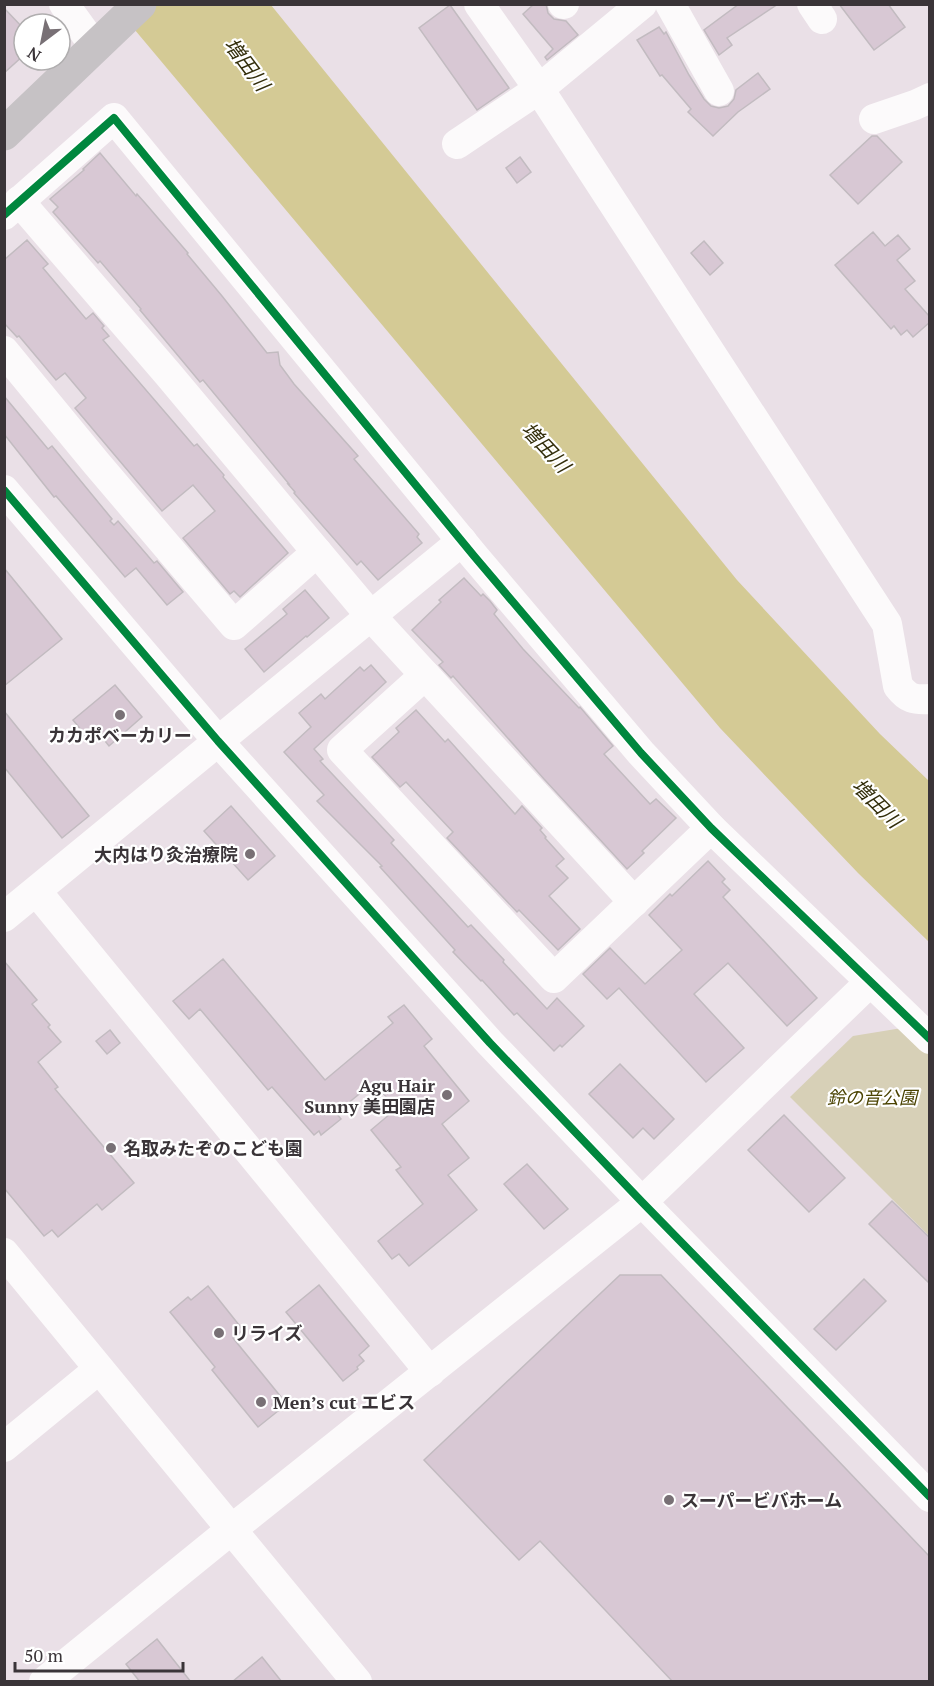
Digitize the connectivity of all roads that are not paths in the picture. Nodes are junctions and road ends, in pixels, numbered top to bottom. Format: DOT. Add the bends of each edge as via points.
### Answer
graph roads {
  1 [pos="64,4"];
  2 [pos="140,4"];
  3 [pos="479,4"];
  4 [pos="670,4"];
  5 [pos="638,6"];
  6 [pos="98,44"];
  7 [pos="538,89"];
  8 [pos="719,91"];
  9 [pos="930,98"];
  10 [pos="874,119"];
  11 [pos="4,134"];
  12 [pos="458,144"];
  13 [pos="12,208"];
  14 [pos="4,351"];
  15 [pos="4,490"];
  16 [pos="462,541"];
  17 [pos="317,552"];
  18 [pos="370,615"];
  19 [pos="425,675"];
  20 [pos="930,699"];
  21 [pos="218,741"];
  22 [pos="711,828"];
  23 [pos="37,892"];
  24 [pos="634,903"];
  25 [pos="4,917"];
  26 [pos="870,982"];
  27 [pos="930,1039"];
  28 [pos="642,1202"];
  29 [pos="4,1253"];
  30 [pos="99,1368"];
  31 [pos="430,1372"];
  32 [pos="4,1447"];
  33 [pos="930,1497"];
  34 [pos="232,1529"];
  35 [pos="49,1680"];
  36 [pos="357,1682"];
  1 -- 6 [label="street"];
  2 -- 6 [label="main road"];
  3 -- 7 [label="street"];
  4 -- 8 [label="street"];
  5 -- 7 [label="street"];
  6 -- 11 [label="main road"];
  7 -- 12 [label="street"];
  7 -- 20 [label="street" via="888,624 898,687 915,700"];
  9 -- 10 [label="street"];
  13 -- 16 [label="street" via="114,118"];
  13 -- 17 [label="street" via="168,374"];
  14 -- 17 [label="street" via="234,625"];
  15 -- 21 [label="street"];
  16 -- 18 [label="street"];
  16 -- 22 [label="street" via="641,753"];
  17 -- 18 [label="street"];
  18 -- 19 [label="street"];
  18 -- 21 [label="street"];
  19 -- 24 [label="street"];
  19 -- 24 [label="street" via="342,750 555,978"];
  21 -- 23 [label="street"];
  21 -- 28 [label="street" via="490,1043"];
  22 -- 24 [label="street"];
  22 -- 26 [label="street"];
  23 -- 25 [label="street"];
  23 -- 31 [label="street"];
  26 -- 27 [label="street"];
  26 -- 28 [label="street"];
  28 -- 31 [label="street"];
  28 -- 33 [label="street"];
  29 -- 30 [label="street"];
  30 -- 32 [label="street"];
  30 -- 34 [label="street"];
  31 -- 34 [label="street"];
  34 -- 35 [label="street"];
  34 -- 36 [label="street"];
}
